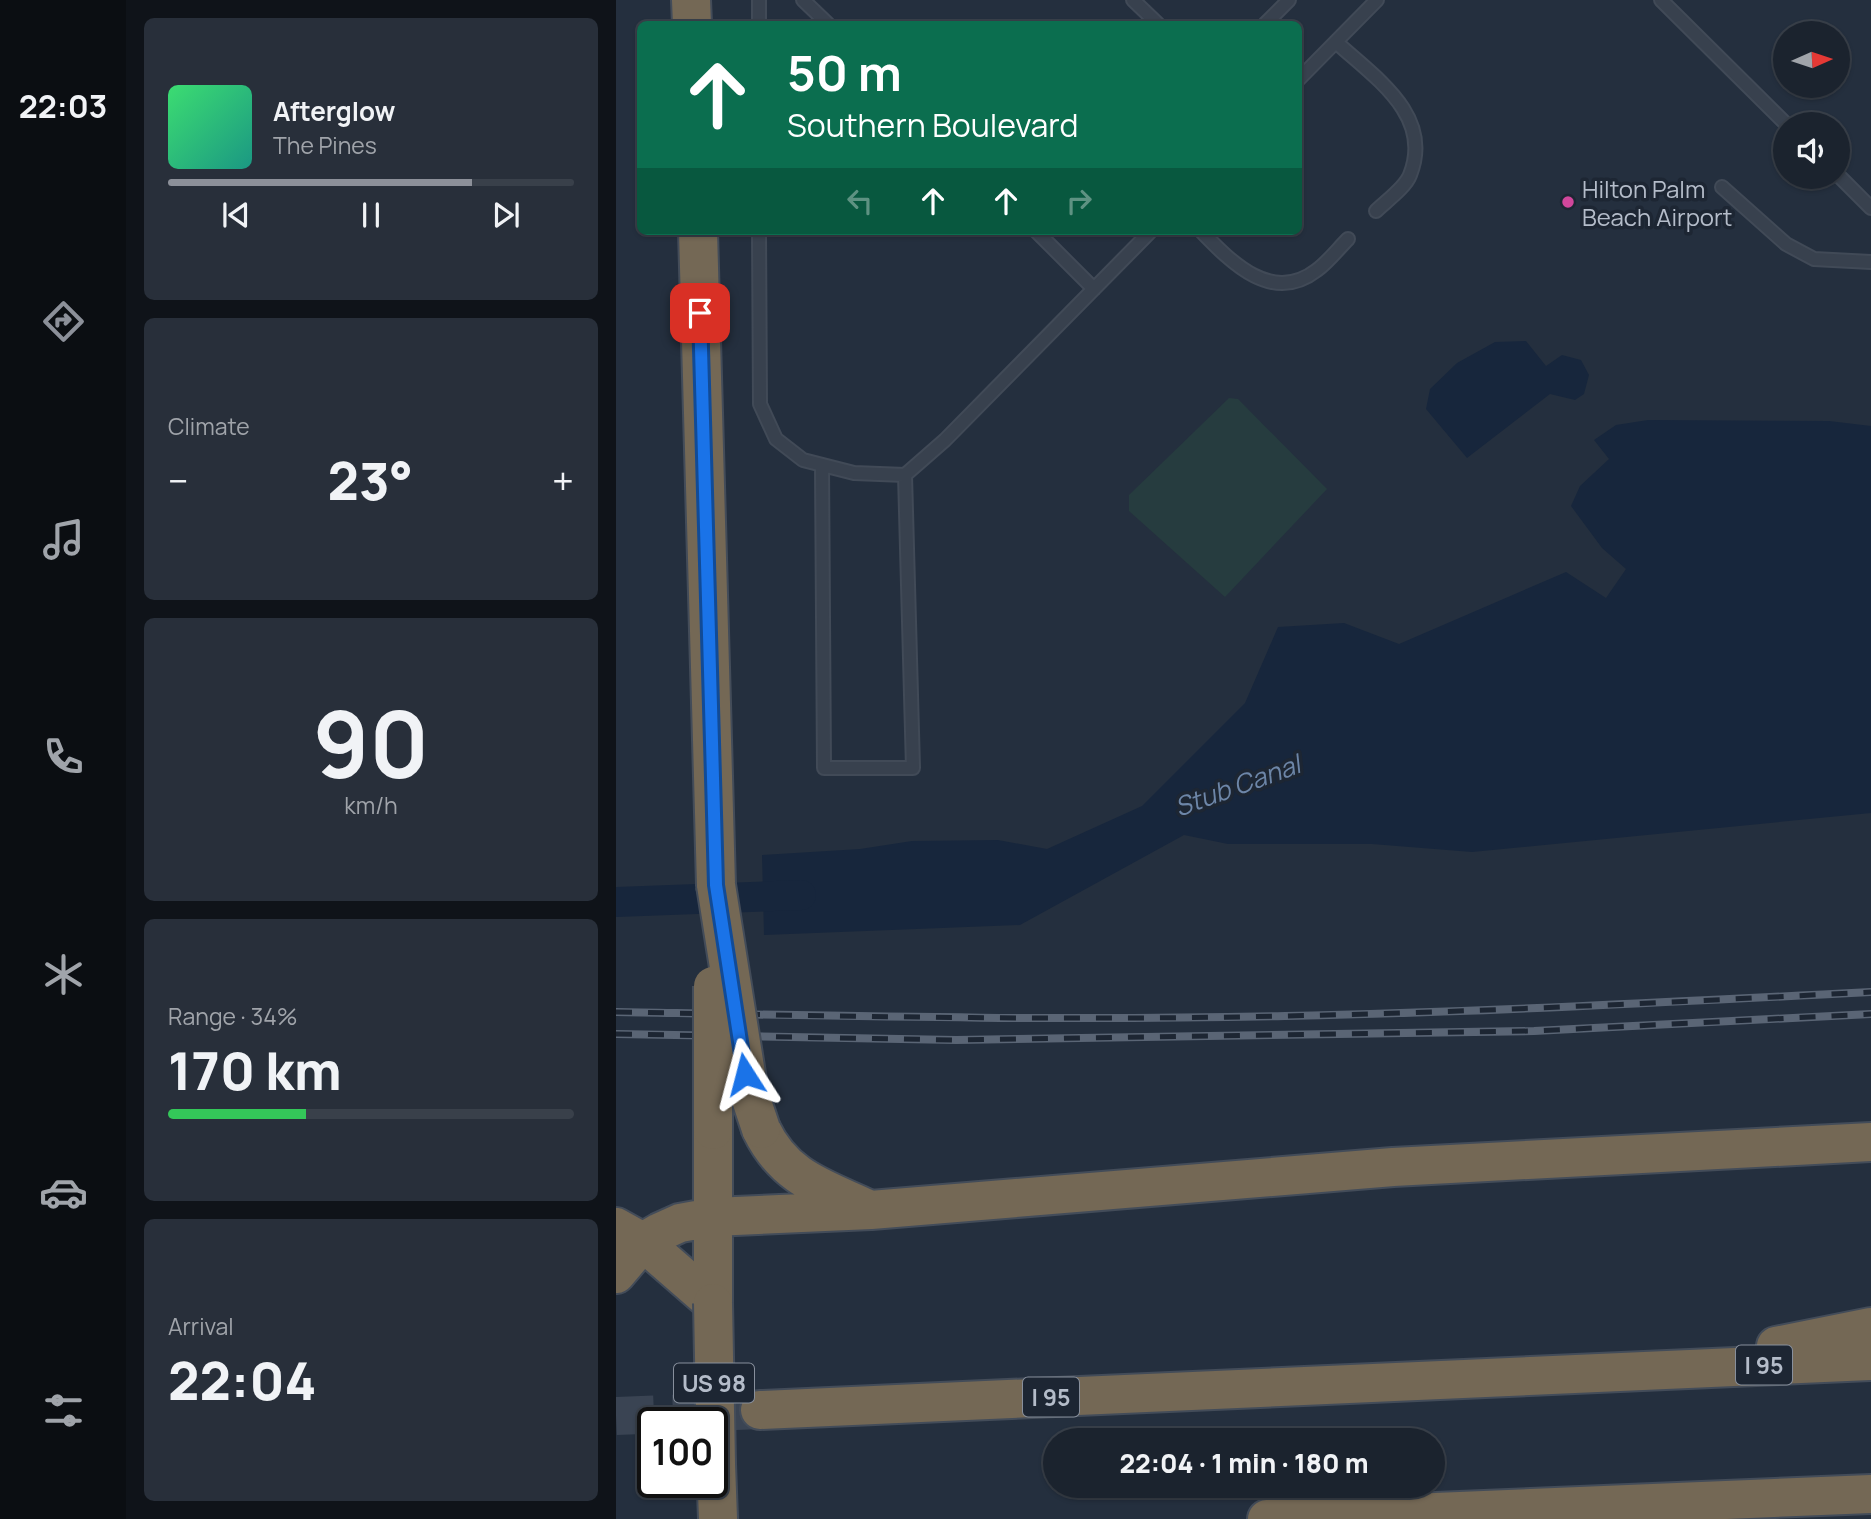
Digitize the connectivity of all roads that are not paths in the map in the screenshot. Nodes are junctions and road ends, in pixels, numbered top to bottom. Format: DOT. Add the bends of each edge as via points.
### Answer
graph roads {
  1 [pos="691,0"];
  2 [pos="759,0"];
  3 [pos="803,0"];
  4 [pos="1133,0"];
  5 [pos="1289,0"];
  6 [pos="1377,0"];
  7 [pos="1661,0"];
  8 [pos="692,21"];
  9 [pos="759,21"];
  10 [pos="825,21"];
  11 [pos="1155,21"];
  12 [pos="1268,21"];
  13 [pos="1336,41"];
  14 [pos="1302,76"];
  15 [pos="1774,112"];
  16 [pos="1722,187"];
  17 [pos="1850,187"];
  18 [pos="1871,208"];
  19 [pos="1376,211"];
  20 [pos="698,235"];
  21 [pos="759,235"];
  22 [pos="1039,235"];
  23 [pos="1147,235"];
  24 [pos="1205,235"];
  25 [pos="1348,240"];
  26 [pos="1871,262"];
  27 [pos="1094,289"];
  28 [pos="822,465"];
  29 [pos="905,475"];
  30 [pos="716,885"];
  31 [pos="1871,1142"];
  32 [pos="871,1210"];
  33 [pos="713,1217"];
  34 [pos="630,1234"];
  35 [pos="616,1274"];
  36 [pos="713,1303"];
  37 [pos="1871,1327"];
  38 [pos="1871,1361"];
  39 [pos="1657,1370"];
  40 [pos="760,1410"];
  41 [pos="1871,1494"];
  42 [pos="718,1519"];
  43 [pos="1267,1519"];
  1 -- 8 [label="highway"];
  2 -- 9 [label="lane"];
  3 -- 10 [label="lane"];
  4 -- 11 [label="lane"];
  5 -- 12 [label="lane"];
  6 -- 13 [label="lane"];
  7 -- 15 [label="lane"];
  13 -- 14 [label="lane"];
  13 -- 19 [label="lane" via="1403,104 1415,131 1409,177"];
  16 -- 26 [label="lane" via="1786,244 1814,259"];
  17 -- 18 [label="lane"];
  20 -- 30 [label="highway, US 98"];
  21 -- 28 [label="lane" via="760,404 776,439 803,460"];
  22 -- 27 [label="lane"];
  23 -- 27 [label="lane"];
  24 -- 25 [label="lane" via="1234,265 1251,276 1277,283 1316,271"];
  27 -- 29 [label="lane"];
  28 -- 29 [label="lane" via="854,473"];
  28 -- 29 [label="lane" via="824,768 913,768"];
  30 -- 32 [label="highway, bridge" via="749,1093 761,1129 785,1166"];
  30 -- 33 [label="highway, US 98, bridge"];
  31 -- 32 [label="highway" via="1393,1167"];
  32 -- 33 [label="highway"];
  33 -- 34 [label="highway"];
  33 -- 36 [label="highway, US 98"];
  34 -- 35 [label="highway"];
  34 -- 36 [label="highway"];
  36 -- 42 [label="highway, US 98, bridge"];
  37 -- 39 [label="highway"];
  38 -- 39 [label="highway, I 95"];
  39 -- 40 [label="highway, I 95"];
  41 -- 43 [label="highway"];
}
